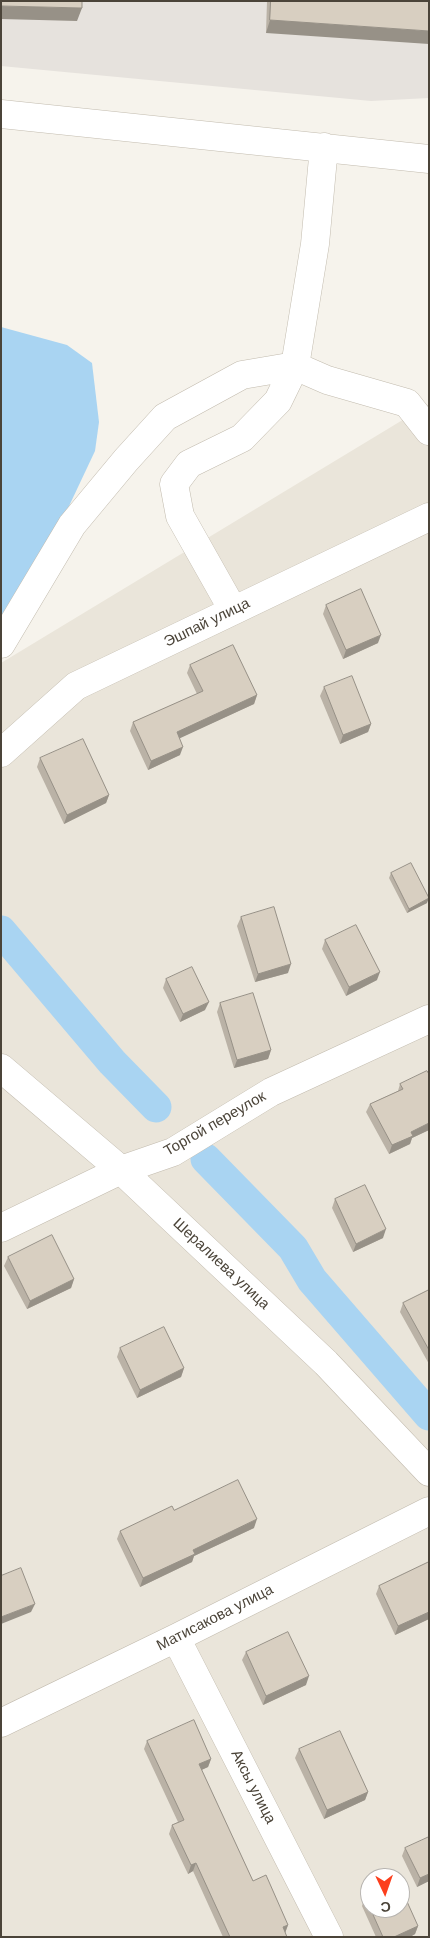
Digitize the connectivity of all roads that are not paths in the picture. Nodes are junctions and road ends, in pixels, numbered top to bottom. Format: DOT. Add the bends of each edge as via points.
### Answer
graph roads {
  1 [pos="1,114"];
  2 [pos="324,147"];
  3 [pos="429,158"];
  4 [pos="295,366"];
  5 [pos="429,431"];
  6 [pos="429,517"];
  7 [pos="234,610"];
  8 [pos="1,644"];
  9 [pos="1,753"];
  10 [pos="429,1019"];
  11 [pos="1,1068"];
  12 [pos="121,1170"];
  13 [pos="1,1228"];
  14 [pos="429,1472"];
  15 [pos="429,1511"];
  16 [pos="176,1638"];
  17 [pos="1,1723"];
  18 [pos="329,1937"];
  1 -- 2 [label="street"];
  2 -- 3 [label="street"];
  2 -- 4 [label="street" via="315,244"];
  4 -- 5 [label="street" via="327,380 407,403"];
  4 -- 7 [label="street" via="278,401 242,438 189,464 174,484 180,516"];
  4 -- 8 [label="street" via="242,375 166,417 72,525"];
  6 -- 7 [label="street, Эшпай улица"];
  7 -- 9 [label="street, Эшпай улица" via="76,686"];
  10 -- 12 [label="street, Торгой переулок" via="271,1092 173,1152"];
  11 -- 12 [label="street, Шералиева улица"];
  12 -- 13 [label="street, Торгой переулок"];
  12 -- 14 [label="street, Шералиева улица" via="326,1363"];
  15 -- 16 [label="street, Матисакова улица"];
  16 -- 17 [label="street, Матисакова улица"];
  16 -- 18 [label="street, Аксы улица"];
}
